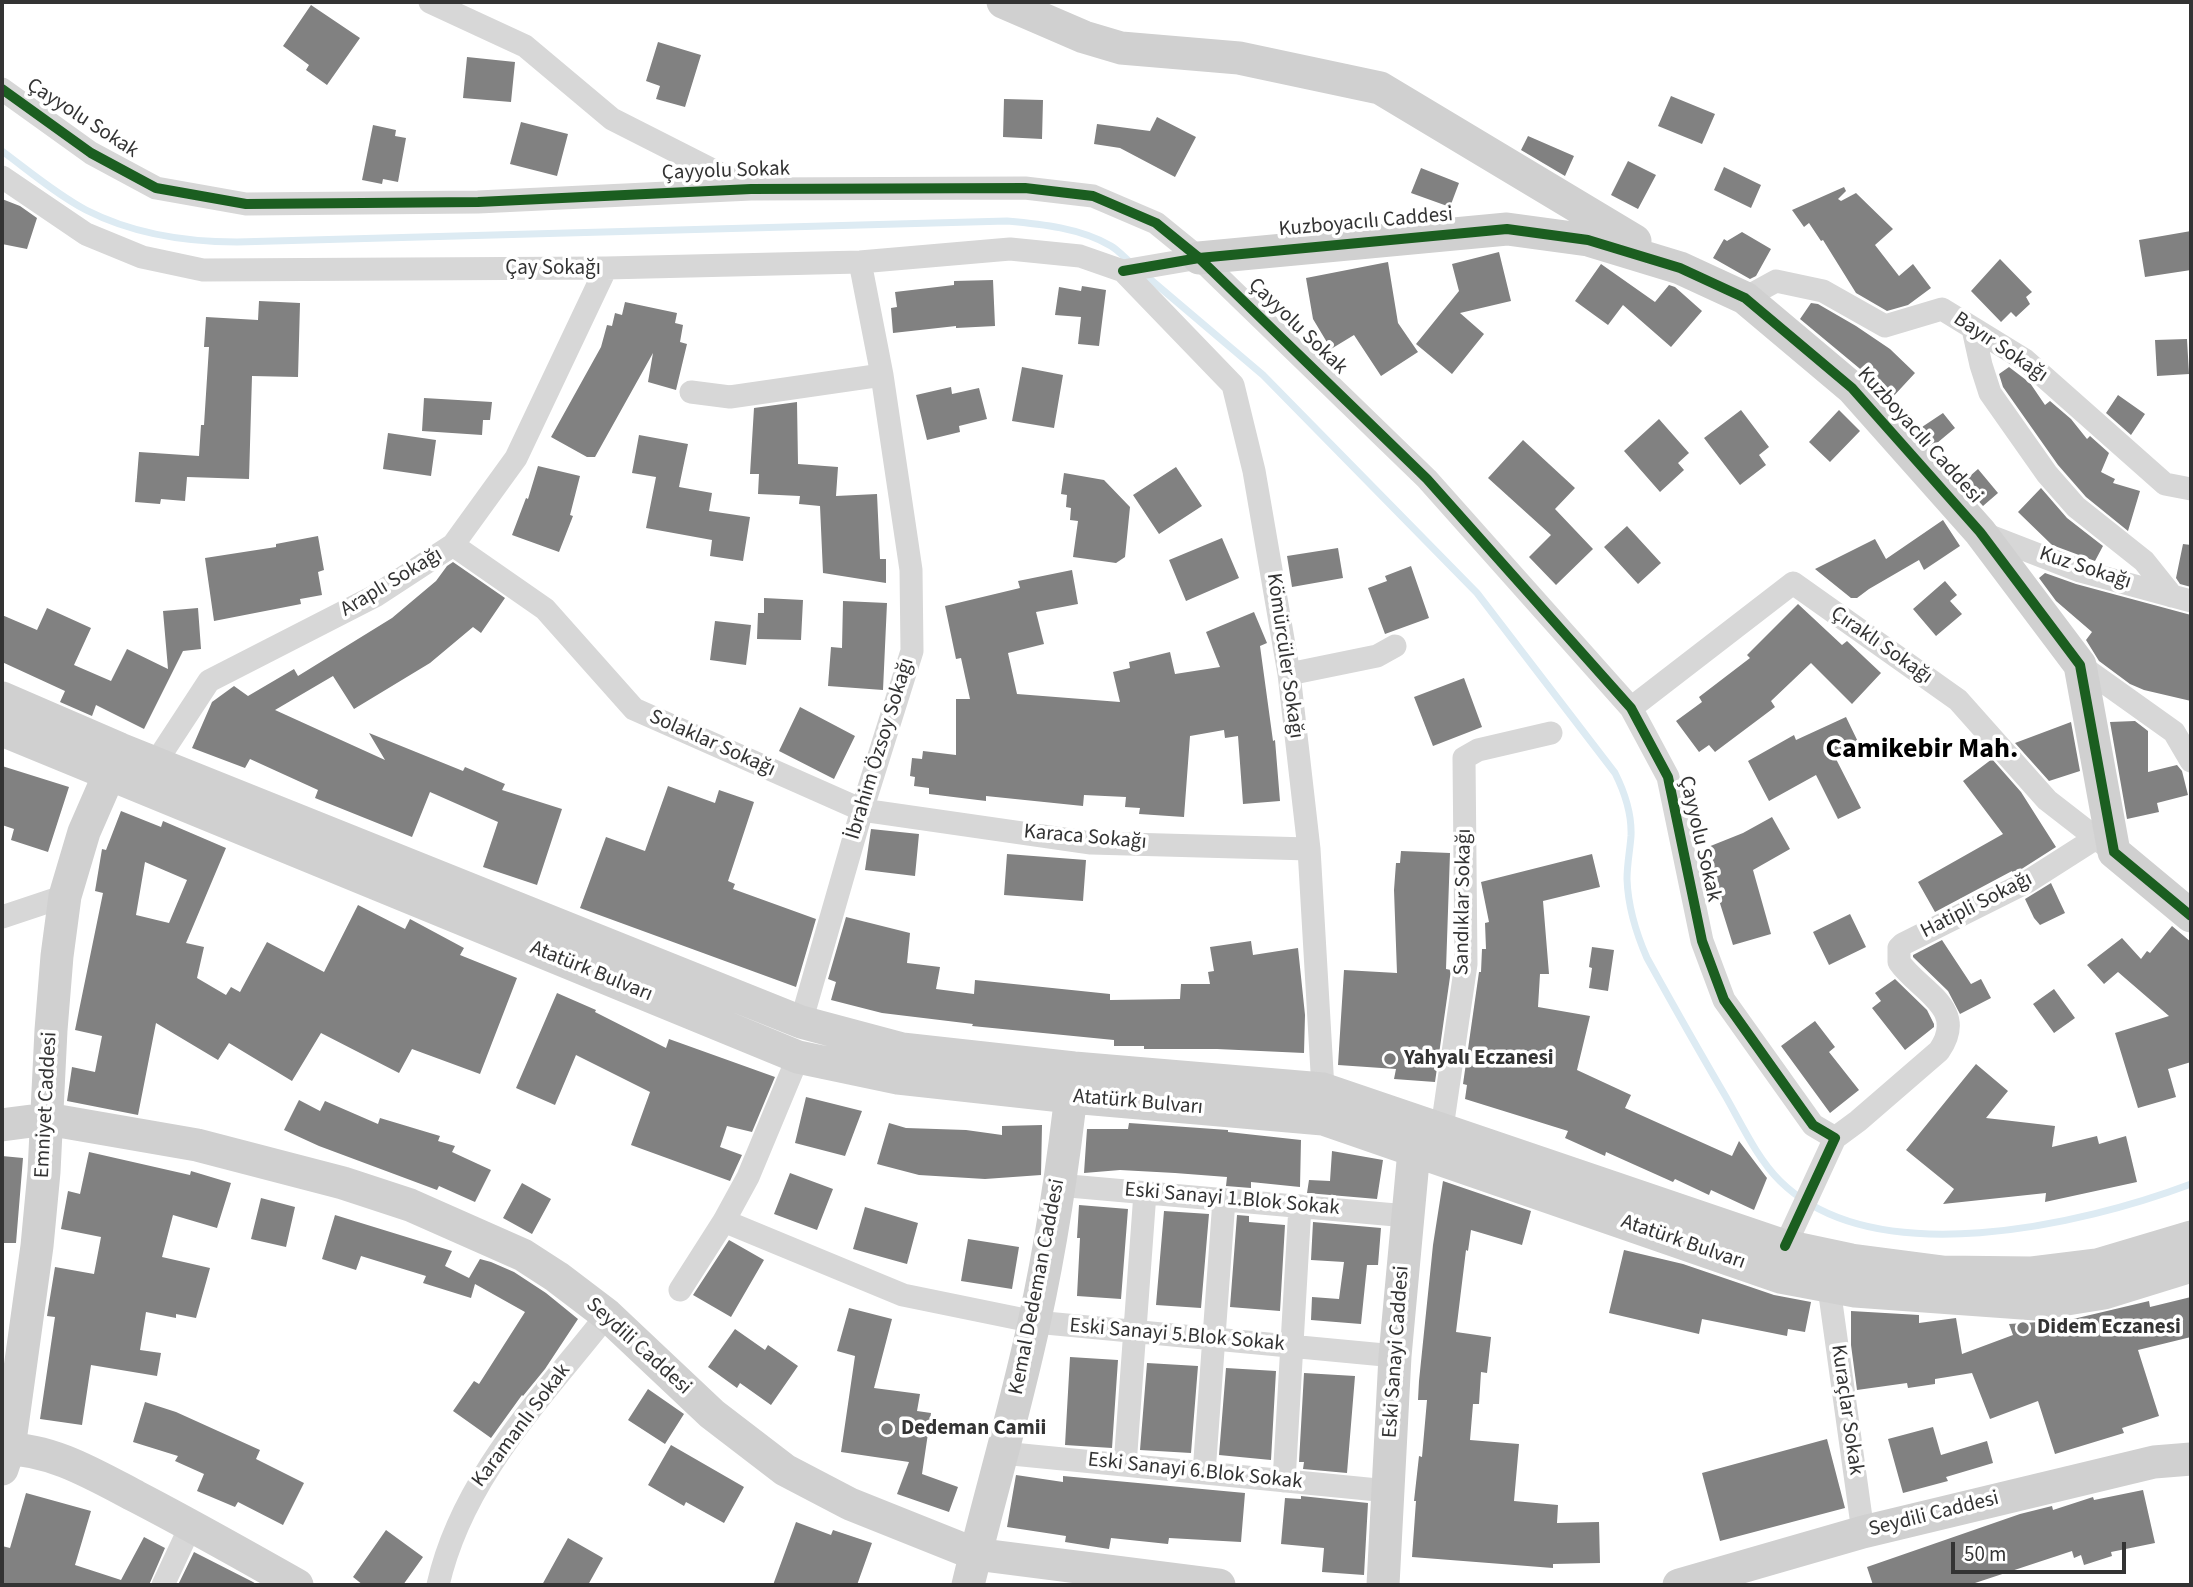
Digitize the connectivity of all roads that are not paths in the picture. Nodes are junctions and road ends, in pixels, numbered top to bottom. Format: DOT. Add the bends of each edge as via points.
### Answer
graph roads {
  1 [pos="430,2"];
  2 [pos="1003,2"];
  3 [pos="2,89"];
  4 [pos="2,177"];
  5 [pos="751,189"];
  6 [pos="1199,258"];
  7 [pos="859,262"];
  8 [pos="606,268"];
  9 [pos="1679,268"];
  10 [pos="1123,271"];
  11 [pos="1745,298"];
  12 [pos="1973,329"];
  13 [pos="881,375"];
  14 [pos="691,392"];
  15 [pos="2191,489"];
  16 [pos="1980,532"];
  17 [pos="453,545"];
  18 [pos="2181,599"];
  19 [pos="1395,646"];
  20 [pos="2080,665"];
  21 [pos="1289,674"];
  22 [pos="2,698"];
  23 [pos="1631,708"];
  24 [pos="2,730"];
  25 [pos="1551,733"];
  26 [pos="2191,761"];
  27 [pos="115,762"];
  28 [pos="156,762"];
  29 [pos="862,810"];
  30 [pos="2105,845"];
  31 [pos="1309,849"];
  32 [pos="65,896"];
  33 [pos="2191,916"];
  34 [pos="2,917"];
  35 [pos="801,1023"];
  36 [pos="798,1057"];
  37 [pos="1072,1082"];
  38 [pos="1323,1089"];
  39 [pos="47,1119"];
  40 [pos="2,1125"];
  41 [pos="1424,1132"];
  42 [pos="1835,1138"];
  43 [pos="1058,1185"];
  44 [pos="1145,1193"];
  45 [pos="1224,1200"];
  46 [pos="1300,1206"];
  47 [pos="1407,1216"];
  48 [pos="724,1221"];
  49 [pos="2191,1237"];
  50 [pos="1786,1246"];
  51 [pos="2191,1266"];
  52 [pos="1829,1288"];
  53 [pos="680,1290"];
  54 [pos="607,1315"];
  55 [pos="1035,1322"];
  56 [pos="1135,1332"];
  57 [pos="1215,1339"];
  58 [pos="1292,1347"];
  59 [pos="1395,1356"];
  60 [pos="1002,1453"];
  61 [pos="4,1455"];
  62 [pos="2191,1459"];
  63 [pos="1125,1465"];
  64 [pos="1203,1473"];
  65 [pos="1284,1480"];
  66 [pos="1388,1490"];
  67 [pos="191,1525"];
  68 [pos="1863,1532"];
  69 [pos="972,1570"];
  70 [pos="163,1585"];
  71 [pos="297,1585"];
  72 [pos="438,1585"];
  73 [pos="1219,1585"];
  74 [pos="1382,1585"];
  75 [pos="1679,1585"];
  1 -- 5 [label="street" via="525,46 612,119"];
  2 -- 9 [label="street, Kuzboyacılı Caddesi" via="1121,48 1239,58 1380,88"];
  3 -- 5 [label="street, Çayyolu Sokak" via="91,153 156,188 246,204 478,202"];
  4 -- 8 [label="street, Çay Sokağı" via="86,234 142,257 203,270"];
  5 -- 6 [label="street, Çayyolu Sokak" via="1025,188 1093,196 1156,223"];
  6 -- 9 [label="street, Kuzboyacılı Caddesi" via="1507,229 1588,240"];
  6 -- 10 [label="street"];
  6 -- 23 [label="street, Çayyolu Sokak" via="1427,479"];
  7 -- 8 [label="street, Çay Sokağı"];
  7 -- 10 [label="street, Çay Sokağı" via="1010,249 1080,256"];
  7 -- 13 [label="street, İbrahim Özsoy Sokağı"];
  8 -- 17 [label="street, Araplı Sokağı" via="516,458"];
  9 -- 11 [label="street, Kuzboyacılı Caddesi"];
  10 -- 21 [label="street, Kömürcüler Sokağı" via="1233,385 1254,471"];
  11 -- 12 [label="street, Bayır Sokağı" via="1776,281 1823,291 1885,326 1942,309"];
  11 -- 16 [label="street, Kuzboyacılı Caddesi" via="1852,388"];
  12 -- 15 [label="street, Bayır Sokağı" via="2025,360 2165,484"];
  12 -- 18 [label="street" via="1990,393 2047,474 2076,507 2144,561"];
  13 -- 14 [label="street" via="730,397"];
  13 -- 29 [label="street, İbrahim Özsoy Sokağı" via="911,570 912,651"];
  16 -- 18 [label="street, Kuz Sokağı" via="2080,571"];
  16 -- 20 [label="street, Kuzboyacılı Caddesi"];
  17 -- 28 [label="street, Araplı Sokağı" via="375,596 209,681"];
  17 -- 29 [label="street, Solaklar Sokağı" via="545,608 634,709"];
  19 -- 21 [label="street" via="1369,658"];
  20 -- 26 [label="street" via="2174,732"];
  20 -- 30 [label="street, Kuzboyacılı Caddesi"];
  21 -- 31 [label="street, Kömürcüler Sokağı"];
  22 -- 27 [label="street"];
  23 -- 30 [label="street, Çıraklı Sokağı" via="1793,583 1958,699 2048,800"];
  23 -- 42 [label="street, Çayyolu Sokak" via="1668,778 1702,941 1724,1000 1813,1125"];
  24 -- 27 [label="street"];
  25 -- 41 [label="street, Sandıklar Sokağı" via="1478,750 1464,758 1466,964"];
  27 -- 28 [label="street, Atatürk Bulvarı"];
  27 -- 32 [label="street, Emniyet Caddesi" via="84,832"];
  27 -- 36 [label="street, Atatürk Bulvarı"];
  28 -- 35 [label="street, Atatürk Bulvarı"];
  29 -- 31 [label="street, Karaca Sokağı" via="1091,843"];
  29 -- 35 [label="street, İbrahim Özsoy Sokağı"];
  30 -- 33 [label="street"];
  30 -- 42 [label="street, Hatipli Sokağı" via="1899,948 1899,962 1941,1004 1949,1027 1947,1040"];
  31 -- 38 [label="street, Kömürcüler Sokağı"];
  32 -- 34 [label="street"];
  32 -- 39 [label="street, Emniyet Caddesi"];
  35 -- 37 [label="street, Atatürk Bulvarı" via="902,1049"];
  36 -- 37 [label="street, Atatürk Bulvarı" via="898,1078"];
  36 -- 48 [label="street" via="748,1177"];
  37 -- 38 [label="street, Atatürk Bulvarı"];
  37 -- 41 [label="street, Atatürk Bulvarı"];
  37 -- 43 [label="street, Kemal Dedeman Caddesi"];
  38 -- 41 [label="street, Atatürk Bulvarı"];
  39 -- 40 [label="street, Seydili Caddesi"];
  39 -- 54 [label="street, Seydili Caddesi" via="197,1144 410,1205 523,1255"];
  39 -- 61 [label="street, Emniyet Caddesi" via="37,1246"];
  41 -- 47 [label="street, Eski Sanayi Caddesi"];
  41 -- 50 [label="street, Atatürk Bulvarı"];
  41 -- 52 [label="street, Atatürk Bulvarı" via="1780,1277"];
  42 -- 50 [label="street"];
  43 -- 44 [label="street, Eski Sanayi 1.Blok Sokak"];
  43 -- 55 [label="street, Kemal Dedeman Caddesi"];
  44 -- 45 [label="street, Eski Sanayi 1.Blok Sokak"];
  44 -- 56 [label="street"];
  45 -- 46 [label="street, Eski Sanayi 1.Blok Sokak"];
  45 -- 57 [label="street"];
  46 -- 47 [label="street, Eski Sanayi 1.Blok Sokak"];
  46 -- 58 [label="street"];
  47 -- 59 [label="street, Eski Sanayi Caddesi"];
  48 -- 53 [label="street"];
  48 -- 55 [label="street, Eski Sanayi 5.Blok Sokak" via="903,1295"];
  49 -- 50 [label="street, Atatürk Bulvarı" via="2097,1265 2032,1273 1943,1272"];
  51 -- 52 [label="street, Atatürk Bulvarı" via="2104,1293 2036,1304"];
  52 -- 68 [label="street, Kuraçlar Sokak"];
  54 -- 69 [label="street, Seydili Caddesi" via="712,1415 785,1470"];
  54 -- 72 [label="street, Karamanlı Sokak" via="499,1450 476,1486 454,1530"];
  55 -- 56 [label="street, Eski Sanayi 5.Blok Sokak"];
  55 -- 60 [label="street, Kemal Dedeman Caddesi"];
  56 -- 57 [label="street, Eski Sanayi 5.Blok Sokak"];
  56 -- 63 [label="street"];
  57 -- 58 [label="street, Eski Sanayi 5.Blok Sokak"];
  57 -- 64 [label="street"];
  58 -- 59 [label="street, Eski Sanayi 5.Blok Sokak"];
  58 -- 65 [label="street"];
  59 -- 66 [label="street, Eski Sanayi Caddesi"];
  60 -- 63 [label="street, Eski Sanayi 6.Blok Sokak"];
  60 -- 69 [label="street, Kemal Dedeman Caddesi"];
  61 -- 67 [label="street" via="45,1455"];
  62 -- 68 [label="street, Seydili Caddesi" via="2154,1462"];
  63 -- 64 [label="street, Eski Sanayi 6.Blok Sokak"];
  64 -- 65 [label="street, Eski Sanayi 6.Blok Sokak"];
  65 -- 66 [label="street, Eski Sanayi 6.Blok Sokak"];
  66 -- 74 [label="street, Eski Sanayi Caddesi"];
  67 -- 70 [label="street"];
  67 -- 71 [label="street"];
  68 -- 75 [label="street, Seydili Caddesi"];
  69 -- 73 [label="street, Seydili Caddesi"];
}
